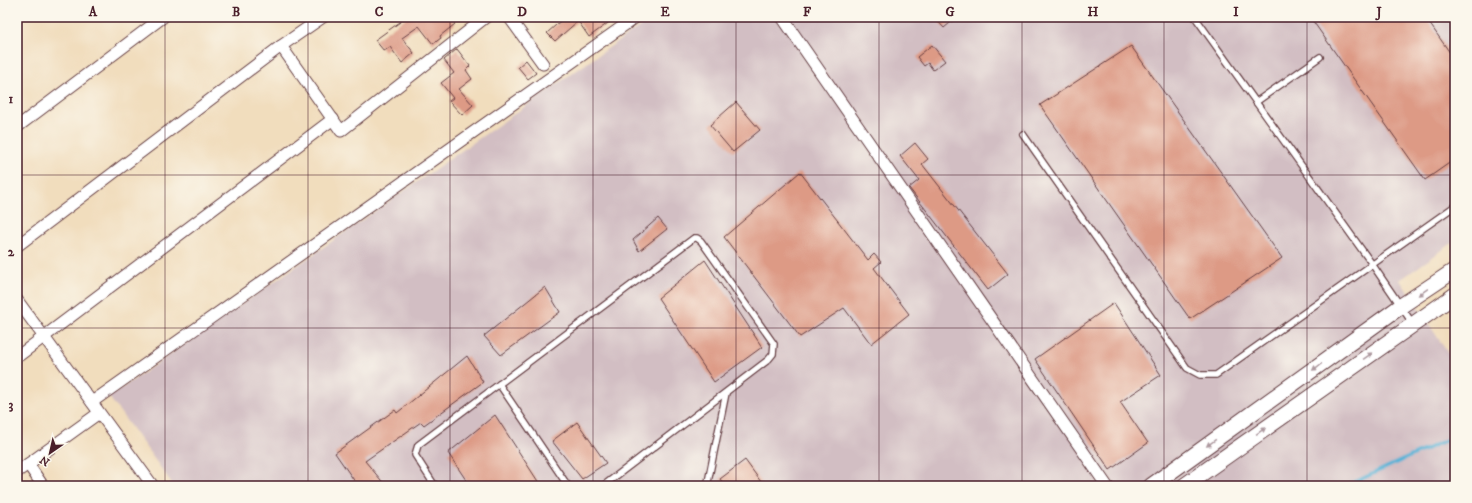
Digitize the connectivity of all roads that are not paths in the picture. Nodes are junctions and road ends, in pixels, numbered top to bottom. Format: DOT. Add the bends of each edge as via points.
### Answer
graph roads {
  1 [pos="163,17"];
  2 [pos="323,17"];
  3 [pos="486,17"];
  4 [pos="509,17"];
  5 [pos="636,17"];
  6 [pos="782,17"];
  7 [pos="1195,17"];
  8 [pos="280,46"];
  9 [pos="1320,57"];
  10 [pos="543,64"];
  11 [pos="1256,102"];
  12 [pos="333,119"];
  13 [pos="17,127"];
  14 [pos="1023,134"];
  15 [pos="1455,206"];
  16 [pos="17,246"];
  17 [pos="1372,264"];
  18 [pos="1455,270"];
  19 [pos="1455,295"];
  20 [pos="17,300"];
  21 [pos="1401,306"];
  22 [pos="1413,324"];
  23 [pos="44,337"];
  24 [pos="17,357"];
  25 [pos="499,384"];
  26 [pos="726,393"];
  27 [pos="92,402"];
  28 [pos="100,413"];
  29 [pos="28,464"];
  30 [pos="17,472"];
  31 [pos="708,482"];
  32 [pos="43,486"];
  33 [pos="153,486"];
  34 [pos="435,486"];
  35 [pos="568,486"];
  36 [pos="603,486"];
  37 [pos="1107,486"];
  38 [pos="1151,486"];
  39 [pos="1184,486"];
  1 -- 13 [label="street"];
  2 -- 8 [label="street"];
  3 -- 12 [label="street" via="340,131"];
  4 -- 10 [label="street"];
  5 -- 27 [label="street"];
  6 -- 37 [label="street"];
  7 -- 11 [label="lane"];
  8 -- 12 [label="street"];
  8 -- 16 [label="street"];
  9 -- 11 [label="lane"];
  11 -- 17 [label="lane"];
  12 -- 23 [label="street"];
  14 -- 17 [label="lane" via="1187,368 1200,375 1216,375"];
  15 -- 17 [label="lane"];
  17 -- 21 [label="lane"];
  18 -- 21 [label="main road, one-way"];
  19 -- 22 [label="main road"];
  20 -- 23 [label="street"];
  21 -- 22 [label="lane"];
  21 -- 38 [label="main road, one-way"];
  39 -- 22 [label="main road, one-way"];
  23 -- 24 [label="street"];
  23 -- 27 [label="street"];
  25 -- 26 [label="lane" via="697,238 701,240 774,344 773,354 768,360"];
  25 -- 34 [label="lane" via="418,445 415,456"];
  25 -- 35 [label="lane"];
  26 -- 31 [label="lane"];
  26 -- 36 [label="lane"];
  27 -- 28 [label="street"];
  28 -- 29 [label="street"];
  28 -- 33 [label="street"];
  29 -- 30 [label="street"];
  29 -- 32 [label="street"];
}
